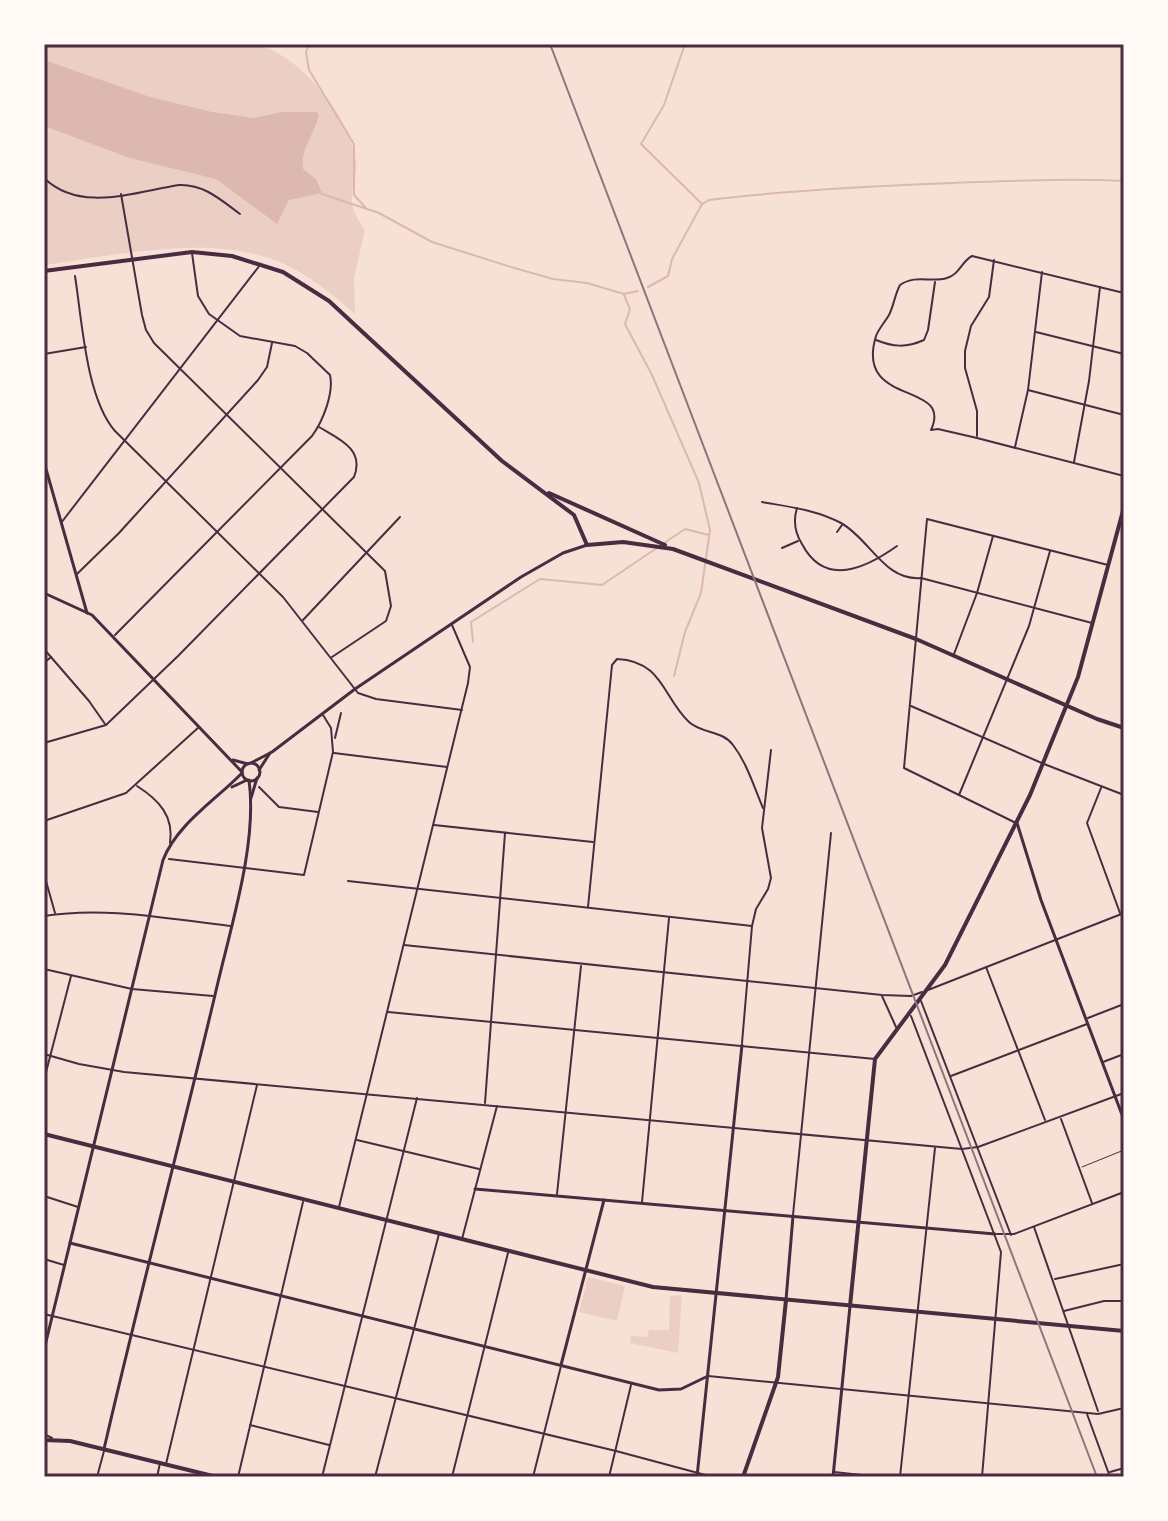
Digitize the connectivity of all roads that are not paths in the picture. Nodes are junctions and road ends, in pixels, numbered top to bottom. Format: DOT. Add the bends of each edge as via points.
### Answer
graph roads {
  1 [pos="44,178"];
  2 [pos="121,194"];
  3 [pos="240,214"];
  4 [pos="192,252"];
  5 [pos="131,258"];
  6 [pos="994,260"];
  7 [pos="261,263"];
  8 [pos="44,271"];
  9 [pos="1042,272"];
  10 [pos="75,276"];
  11 [pos="935,280"];
  12 [pos="1100,287"];
  13 [pos="1124,293"];
  14 [pos="217,320"];
  15 [pos="1036,332"];
  16 [pos="876,340"];
  17 [pos="272,342"];
  18 [pos="1093,346"];
  19 [pos="87,347"];
  20 [pos="44,354"];
  21 [pos="1124,354"];
  22 [pos="180,369"];
  23 [pos="1028,390"];
  24 [pos="1086,405"];
  25 [pos="227,415"];
  26 [pos="1124,415"];
  27 [pos="318,427"];
  28 [pos="977,438"];
  29 [pos="125,440"];
  30 [pos="1015,448"];
  31 [pos="44,462"];
  32 [pos="1073,464"];
  33 [pos="281,468"];
  34 [pos="1124,476"];
  35 [pos="166,481"];
  36 [pos="536,487"];
  37 [pos="762,502"];
  38 [pos="1124,507"];
  39 [pos="797,508"];
  40 [pos="323,510"];
  41 [pos="400,517"];
  42 [pos="842,523"];
  43 [pos="60,524"];
  44 [pos="217,532"];
  45 [pos="837,532"];
  46 [pos="993,536"];
  47 [pos="799,540"];
  48 [pos="587,545"];
  49 [pos="897,546"];
  50 [pos="782,548"];
  51 [pos="673,549"];
  52 [pos="1050,550"];
  53 [pos="367,552"];
  54 [pos="880,558"];
  55 [pos="1109,565"];
  56 [pos="259,574"];
  57 [pos="76,575"];
  58 [pos="921,578"];
  59 [pos="44,593"];
  60 [pos="977,593"];
  61 [pos="1035,608"];
  62 [pos="87,613"];
  63 [pos="302,621"];
  64 [pos="1093,623"];
  65 [pos="451,624"];
  66 [pos="114,636"];
  67 [pos="916,639"];
  68 [pos="44,649"];
  69 [pos="954,655"];
  70 [pos="51,657"];
  71 [pos="331,658"];
  72 [pos="44,663"];
  73 [pos="154,679"];
  74 [pos="1009,679"];
  75 [pos="355,689"];
  76 [pos="910,706"];
  77 [pos="1067,706"];
  78 [pos="462,710"];
  79 [pos="322,713"];
  80 [pos="341,713"];
  81 [pos="106,725"];
  82 [pos="199,726"];
  83 [pos="1124,728"];
  84 [pos="983,738"];
  85 [pos="334,739"];
  86 [pos="44,743"];
  87 [pos="771,750"];
  88 [pos="272,752"];
  89 [pos="333,752"];
  90 [pos="233,760"];
  91 [pos="250,764"];
  92 [pos="1044,764"];
  93 [pos="448,767"];
  94 [pos="259,770"];
  95 [pos="242,772"];
  96 [pos="257,778"];
  97 [pos="248,780"];
  98 [pos="137,786"];
  99 [pos="1102,786"];
  100 [pos="259,787"];
  101 [pos="229,788"];
  102 [pos="959,795"];
  103 [pos="1124,795"];
  104 [pos="250,801"];
  105 [pos="763,808"];
  106 [pos="319,812"];
  107 [pos="44,821"];
  108 [pos="1017,823"];
  109 [pos="434,825"];
  110 [pos="183,828"];
  111 [pos="172,829"];
  112 [pos="505,833"];
  113 [pos="831,833"];
  114 [pos="170,843"];
  115 [pos="595,843"];
  116 [pos="169,859"];
  117 [pos="244,868"];
  118 [pos="44,874"];
  119 [pos="348,881"];
  120 [pos="418,888"];
  121 [pos="501,897"];
  122 [pos="588,907"];
  123 [pos="55,914"];
  124 [pos="1122,914"];
  125 [pos="44,916"];
  126 [pos="669,916"];
  127 [pos="149,917"];
  128 [pos="232,926"];
  129 [pos="752,926"];
  130 [pos="1056,939"];
  131 [pos="404,945"];
  132 [pos="497,955"];
  133 [pos="582,965"];
  134 [pos="986,967"];
  135 [pos="44,969"];
  136 [pos="664,973"];
  137 [pos="71,975"];
  138 [pos="747,981"];
  139 [pos="815,988"];
  140 [pos="132,989"];
  141 [pos="925,991"];
  142 [pos="882,995"];
  143 [pos="214,996"];
  144 [pos="919,998"];
  145 [pos="1124,1004"];
  146 [pos="387,1011"];
  147 [pos="909,1011"];
  148 [pos="492,1021"];
  149 [pos="1087,1021"];
  150 [pos="896,1028"];
  151 [pos="575,1029"];
  152 [pos="657,1036"];
  153 [pos="742,1045"];
  154 [pos="1018,1050"];
  155 [pos="809,1051"];
  156 [pos="44,1054"];
  157 [pos="1124,1054"];
  158 [pos="51,1056"];
  159 [pos="875,1059"];
  160 [pos="1102,1062"];
  161 [pos="112,1070"];
  162 [pos="951,1076"];
  163 [pos="194,1078"];
  164 [pos="44,1080"];
  165 [pos="257,1084"];
  166 [pos="1124,1093"];
  167 [pos="367,1094"];
  168 [pos="1115,1096"];
  169 [pos="417,1098"];
  170 [pos="484,1104"];
  171 [pos="497,1105"];
  172 [pos="566,1112"];
  173 [pos="1061,1117"];
  174 [pos="649,1120"];
  175 [pos="1124,1120"];
  176 [pos="1046,1121"];
  177 [pos="733,1127"];
  178 [pos="800,1133"];
  179 [pos="44,1134"];
  180 [pos="356,1139"];
  181 [pos="866,1140"];
  182 [pos="94,1147"];
  183 [pos="935,1147"];
  184 [pos="978,1147"];
  185 [pos="962,1149"];
  186 [pos="1124,1150"];
  187 [pos="404,1151"];
  188 [pos="171,1167"];
  189 [pos="1079,1168"];
  190 [pos="480,1170"];
  191 [pos="233,1183"];
  192 [pos="475,1189"];
  193 [pos="1124,1192"];
  194 [pos="44,1196"];
  195 [pos="557,1196"];
  196 [pos="604,1200"];
  197 [pos="304,1201"];
  198 [pos="642,1203"];
  199 [pos="1093,1204"];
  200 [pos="79,1207"];
  201 [pos="338,1209"];
  202 [pos="725,1210"];
  203 [pos="793,1216"];
  204 [pos="387,1221"];
  205 [pos="858,1222"];
  206 [pos="1034,1227"];
  207 [pos="926,1228"];
  208 [pos="439,1234"];
  209 [pos="995,1234"];
  210 [pos="1011,1235"];
  211 [pos="462,1240"];
  212 [pos="70,1243"];
  213 [pos="508,1252"];
  214 [pos="44,1259"];
  215 [pos="149,1262"];
  216 [pos="1124,1264"];
  217 [pos="65,1265"];
  218 [pos="586,1271"];
  219 [pos="211,1278"];
  220 [pos="1053,1280"];
  221 [pos="716,1292"];
  222 [pos="281,1295"];
  223 [pos="786,1300"];
  224 [pos="1124,1301"];
  225 [pos="850,1306"];
  226 [pos="1064,1311"];
  227 [pos="918,1312"];
  228 [pos="44,1314"];
  229 [pos="52,1316"];
  230 [pos="363,1316"];
  231 [pos="997,1319"];
  232 [pos="1069,1326"];
  233 [pos="414,1329"];
  234 [pos="1124,1331"];
  235 [pos="130,1335"];
  236 [pos="484,1345"];
  237 [pos="44,1350"];
  238 [pos="194,1351"];
  239 [pos="561,1365"];
  240 [pos="264,1368"];
  241 [pos="708,1376"];
  242 [pos="776,1382"];
  243 [pos="631,1383"];
  244 [pos="345,1387"];
  245 [pos="843,1389"];
  246 [pos="908,1395"];
  247 [pos="395,1400"];
  248 [pos="989,1403"];
  249 [pos="1124,1408"];
  250 [pos="1086,1413"];
  251 [pos="1098,1414"];
  252 [pos="466,1417"];
  253 [pos="250,1425"];
  254 [pos="543,1435"];
  255 [pos="44,1437"];
  256 [pos="330,1446"];
  257 [pos="104,1449"];
  258 [pos="616,1451"];
  259 [pos="163,1463"];
  260 [pos="1124,1468"];
  261 [pos="697,1471"];
  262 [pos="1108,1472"];
  263 [pos="833,1474"];
  264 [pos="97,1477"];
  265 [pos="157,1477"];
  266 [pos="217,1477"];
  267 [pos="238,1477"];
  268 [pos="322,1477"];
  269 [pos="375,1477"];
  270 [pos="452,1477"];
  271 [pos="533,1477"];
  272 [pos="609,1477"];
  273 [pos="697,1477"];
  274 [pos="713,1477"];
  275 [pos="743,1477"];
  276 [pos="880,1477"];
  277 [pos="900,1477"];
  278 [pos="982,1477"];
  279 [pos="1110,1477"];
  1 -- 2 [label="street" via="78,197"];
  2 -- 3 [label="street" via="192,185"];
  2 -- 5 [label="street"];
  4 -- 5 [label="main road"];
  4 -- 7 [label="main road"];
  4 -- 14 [label="street" via="200,301"];
  5 -- 8 [label="main road"];
  5 -- 22 [label="street" via="146,330"];
  6 -- 9 [label="street"];
  6 -- 11 [label="street" via="972,256 956,274"];
  6 -- 28 [label="street" via="989,297 971,326 965,351"];
  7 -- 14 [label="street"];
  7 -- 36 [label="main road" via="329,301"];
  9 -- 12 [label="street"];
  9 -- 15 [label="street"];
  10 -- 19 [label="street"];
  11 -- 16 [label="street" via="913,279 900,285"];
  11 -- 16 [label="street" via="924,340 904,346"];
  12 -- 13 [label="street"];
  12 -- 18 [label="street"];
  14 -- 17 [label="street" via="240,336"];
  14 -- 22 [label="street"];
  15 -- 18 [label="street"];
  15 -- 23 [label="street"];
  16 -- 28 [label="street" via="875,369 888,386 931,406 931,430"];
  17 -- 25 [label="street" via="263,375"];
  17 -- 27 [label="street" via="302,350 330,375"];
  18 -- 21 [label="street"];
  18 -- 24 [label="street"];
  19 -- 20 [label="street"];
  19 -- 29 [label="street" via="95,398"];
  22 -- 25 [label="street"];
  22 -- 29 [label="street"];
  23 -- 24 [label="street"];
  23 -- 30 [label="street"];
  24 -- 26 [label="street"];
  24 -- 32 [label="street"];
  25 -- 33 [label="street"];
  25 -- 35 [label="street"];
  27 -- 33 [label="street"];
  27 -- 40 [label="street" via="350,447 357,462 354,477"];
  28 -- 30 [label="street"];
  29 -- 35 [label="street"];
  29 -- 43 [label="street"];
  30 -- 32 [label="street"];
  31 -- 43 [label="street"];
  32 -- 34 [label="street"];
  33 -- 40 [label="street"];
  33 -- 44 [label="street"];
  35 -- 44 [label="street"];
  35 -- 57 [label="street"];
  36 -- 48 [label="main road" via="574,515"];
  36 -- 51 [label="main road"];
  37 -- 39 [label="street"];
  38 -- 55 [label="main road"];
  39 -- 42 [label="street"];
  39 -- 47 [label="street"];
  40 -- 53 [label="street"];
  40 -- 56 [label="street"];
  41 -- 53 [label="street"];
  42 -- 45 [label="street"];
  42 -- 54 [label="street"];
  43 -- 57 [label="street"];
  44 -- 56 [label="street"];
  44 -- 66 [label="street"];
  46 -- 52 [label="street"];
  46 -- 58 [label="street" via="927,519"];
  46 -- 60 [label="street"];
  47 -- 50 [label="street"];
  47 -- 54 [label="street" via="809,557 827,569 855,569"];
  48 -- 51 [label="main road" via="623,542"];
  48 -- 65 [label="street" via="536,568"];
  49 -- 54 [label="street"];
  51 -- 67 [label="main road"];
  52 -- 55 [label="street"];
  52 -- 61 [label="street"];
  53 -- 63 [label="street"];
  53 -- 71 [label="street" via="385,571 389,616"];
  54 -- 58 [label="street" via="891,571"];
  55 -- 64 [label="main road"];
  56 -- 63 [label="street"];
  56 -- 73 [label="street"];
  57 -- 62 [label="street"];
  58 -- 60 [label="street"];
  58 -- 67 [label="street"];
  59 -- 62 [label="street"];
  60 -- 61 [label="street"];
  60 -- 69 [label="street"];
  61 -- 64 [label="street"];
  61 -- 74 [label="street"];
  62 -- 66 [label="street"];
  63 -- 71 [label="street"];
  64 -- 77 [label="main road"];
  65 -- 75 [label="street"];
  65 -- 78 [label="street" via="470,671"];
  66 -- 73 [label="street"];
  67 -- 69 [label="main road"];
  67 -- 76 [label="street"];
  68 -- 70 [label="street"];
  69 -- 74 [label="main road"];
  70 -- 72 [label="street"];
  70 -- 81 [label="street"];
  71 -- 75 [label="street"];
  73 -- 81 [label="street"];
  73 -- 82 [label="street"];
  74 -- 77 [label="main road"];
  74 -- 84 [label="street"];
  75 -- 78 [label="street" via="364,697"];
  75 -- 79 [label="street"];
  76 -- 84 [label="street"];
  76 -- 102 [label="street" via="904,768"];
  77 -- 83 [label="main road"];
  77 -- 92 [label="main road"];
  78 -- 93 [label="street"];
  79 -- 85 [label="street"];
  79 -- 88 [label="street"];
  80 -- 85 [label="street"];
  81 -- 86 [label="street"];
  82 -- 90 [label="street"];
  82 -- 98 [label="street"];
  84 -- 92 [label="street"];
  84 -- 102 [label="street"];
  85 -- 89 [label="street"];
  87 -- 105 [label="street"];
  88 -- 91 [label="street"];
  88 -- 94 [label="street"];
  89 -- 93 [label="street"];
  89 -- 106 [label="street"];
  90 -- 91 [label="street"];
  90 -- 95 [label="street"];
  91 -- 94 [label="street"];
  91 -- 95 [label="street"];
  92 -- 99 [label="street"];
  92 -- 108 [label="main road"];
  93 -- 109 [label="street"];
  94 -- 96 [label="street"];
  95 -- 97 [label="street"];
  95 -- 101 [label="street"];
  96 -- 97 [label="street"];
  96 -- 104 [label="street"];
  97 -- 101 [label="street"];
  97 -- 104 [label="street"];
  98 -- 107 [label="street"];
  98 -- 111 [label="street" via="161,805"];
  99 -- 103 [label="street"];
  99 -- 124 [label="street" via="1087,823"];
  100 -- 106 [label="street" via="279,807"];
  101 -- 110 [label="street"];
  102 -- 108 [label="street"];
  104 -- 117 [label="street"];
  105 -- 115 [label="street" via="732,743 688,721 647,668 617,659 612,665"];
  105 -- 129 [label="street" via="762,836 771,878"];
  106 -- 117 [label="street" via="304,875"];
  108 -- 130 [label="street"];
  108 -- 141 [label="main road" via="945,965"];
  109 -- 112 [label="street"];
  109 -- 120 [label="street"];
  110 -- 111 [label="street"];
  110 -- 114 [label="street"];
  111 -- 114 [label="street"];
  112 -- 115 [label="street"];
  112 -- 121 [label="street"];
  113 -- 139 [label="street"];
  114 -- 127 [label="street"];
  115 -- 122 [label="street"];
  116 -- 117 [label="street"];
  117 -- 128 [label="street"];
  118 -- 123 [label="street"];
  119 -- 120 [label="street"];
  120 -- 121 [label="street"];
  120 -- 131 [label="street"];
  121 -- 122 [label="street"];
  121 -- 132 [label="street"];
  122 -- 126 [label="street"];
  123 -- 125 [label="street"];
  123 -- 127 [label="street"];
  124 -- 130 [label="street"];
  126 -- 129 [label="street"];
  126 -- 136 [label="street"];
  127 -- 128 [label="street"];
  127 -- 140 [label="street"];
  128 -- 143 [label="street"];
  129 -- 138 [label="street"];
  130 -- 134 [label="street"];
  130 -- 149 [label="street"];
  131 -- 132 [label="street"];
  131 -- 146 [label="street"];
  132 -- 133 [label="street"];
  132 -- 148 [label="street"];
  133 -- 136 [label="street"];
  133 -- 151 [label="street"];
  134 -- 141 [label="street"];
  134 -- 154 [label="street"];
  135 -- 137 [label="street"];
  136 -- 138 [label="street"];
  136 -- 152 [label="street"];
  137 -- 140 [label="street"];
  137 -- 158 [label="street"];
  138 -- 139 [label="street"];
  138 -- 153 [label="street"];
  139 -- 142 [label="street"];
  139 -- 155 [label="street"];
  140 -- 143 [label="street"];
  140 -- 161 [label="street"];
  141 -- 142 [label="street"];
  141 -- 144 [label="main road"];
  142 -- 150 [label="street"];
  143 -- 163 [label="street"];
  144 -- 147 [label="main road"];
  144 -- 162 [label="street"];
  145 -- 149 [label="street"];
  146 -- 148 [label="street"];
  146 -- 167 [label="street"];
  147 -- 150 [label="main road"];
  147 -- 185 [label="street"];
  148 -- 151 [label="street"];
  148 -- 170 [label="street"];
  149 -- 154 [label="street"];
  149 -- 160 [label="street"];
  150 -- 159 [label="main road"];
  151 -- 152 [label="street"];
  151 -- 172 [label="street"];
  152 -- 153 [label="street"];
  152 -- 174 [label="street"];
  153 -- 155 [label="street"];
  153 -- 177 [label="street"];
  154 -- 162 [label="street"];
  154 -- 176 [label="street"];
  155 -- 159 [label="street"];
  155 -- 178 [label="street"];
  156 -- 158 [label="street"];
  157 -- 160 [label="street"];
  158 -- 161 [label="street"];
  158 -- 164 [label="street"];
  159 -- 181 [label="main road"];
  160 -- 168 [label="street"];
  161 -- 163 [label="street"];
  161 -- 182 [label="street"];
  162 -- 184 [label="street"];
  163 -- 165 [label="street"];
  163 -- 188 [label="street"];
  165 -- 167 [label="street"];
  165 -- 191 [label="street"];
  166 -- 168 [label="street"];
  167 -- 169 [label="street"];
  167 -- 180 [label="street"];
  168 -- 173 [label="street"];
  168 -- 175 [label="street"];
  169 -- 170 [label="street"];
  169 -- 187 [label="street"];
  170 -- 171 [label="street"];
  171 -- 172 [label="street"];
  171 -- 190 [label="street"];
  172 -- 174 [label="street"];
  172 -- 195 [label="street"];
  173 -- 176 [label="street"];
  173 -- 189 [label="street"];
  174 -- 177 [label="street"];
  174 -- 198 [label="street"];
  176 -- 184 [label="street"];
  177 -- 178 [label="street"];
  177 -- 202 [label="street"];
  178 -- 181 [label="street"];
  178 -- 203 [label="street"];
  179 -- 182 [label="main road"];
  180 -- 187 [label="street"];
  180 -- 201 [label="street"];
  181 -- 183 [label="street"];
  181 -- 205 [label="main road"];
  182 -- 188 [label="main road"];
  182 -- 200 [label="street"];
  183 -- 185 [label="street"];
  183 -- 207 [label="street"];
  184 -- 185 [label="street"];
  184 -- 210 [label="street"];
  185 -- 209 [label="street"];
  186 -- 189 [label="lane"];
  187 -- 190 [label="street"];
  187 -- 204 [label="street"];
  188 -- 191 [label="main road"];
  188 -- 215 [label="street"];
  189 -- 199 [label="street"];
  190 -- 192 [label="street"];
  191 -- 197 [label="main road"];
  191 -- 219 [label="street"];
  192 -- 195 [label="street"];
  192 -- 211 [label="street"];
  193 -- 199 [label="street"];
  194 -- 200 [label="street"];
  195 -- 196 [label="street"];
  196 -- 198 [label="street"];
  196 -- 218 [label="street"];
  197 -- 201 [label="main road"];
  197 -- 222 [label="street"];
  198 -- 202 [label="street"];
  199 -- 206 [label="street"];
  200 -- 212 [label="street"];
  201 -- 204 [label="main road"];
  202 -- 203 [label="street"];
  202 -- 221 [label="street"];
  203 -- 205 [label="street"];
  203 -- 223 [label="street"];
  204 -- 208 [label="main road"];
  204 -- 230 [label="street"];
  205 -- 207 [label="street"];
  205 -- 225 [label="main road"];
  206 -- 210 [label="street"];
  206 -- 220 [label="street"];
  207 -- 209 [label="street"];
  207 -- 227 [label="street"];
  208 -- 211 [label="main road"];
  208 -- 233 [label="street"];
  209 -- 210 [label="street"];
  209 -- 231 [label="street" via="1001,1252"];
  211 -- 213 [label="main road"];
  212 -- 215 [label="street"];
  212 -- 217 [label="street"];
  213 -- 218 [label="main road"];
  213 -- 236 [label="street"];
  214 -- 217 [label="street"];
  215 -- 219 [label="street"];
  215 -- 235 [label="street"];
  216 -- 220 [label="street"];
  217 -- 229 [label="street"];
  218 -- 221 [label="main road" via="653,1287"];
  218 -- 239 [label="street"];
  219 -- 222 [label="street"];
  219 -- 238 [label="street"];
  220 -- 226 [label="street"];
  221 -- 223 [label="main road"];
  221 -- 241 [label="street"];
  222 -- 230 [label="street"];
  222 -- 240 [label="street"];
  223 -- 225 [label="main road"];
  223 -- 242 [label="main road"];
  224 -- 226 [label="street"];
  225 -- 227 [label="main road"];
  225 -- 245 [label="street"];
  226 -- 232 [label="street"];
  227 -- 231 [label="main road"];
  227 -- 246 [label="street"];
  228 -- 229 [label="street"];
  229 -- 235 [label="street"];
  229 -- 237 [label="street"];
  230 -- 233 [label="street"];
  230 -- 244 [label="street"];
  231 -- 232 [label="main road"];
  231 -- 248 [label="street"];
  232 -- 234 [label="main road"];
  232 -- 251 [label="street"];
  233 -- 236 [label="street"];
  233 -- 247 [label="street"];
  235 -- 238 [label="street"];
  235 -- 257 [label="street"];
  236 -- 239 [label="street"];
  236 -- 252 [label="street"];
  238 -- 240 [label="street"];
  238 -- 259 [label="street"];
  239 -- 243 [label="street"];
  239 -- 254 [label="street"];
  240 -- 244 [label="street"];
  240 -- 253 [label="street"];
  241 -- 242 [label="street"];
  241 -- 243 [label="street" via="672,1391"];
  241 -- 261 [label="street"];
  242 -- 245 [label="street"];
  242 -- 275 [label="main road"];
  243 -- 258 [label="street"];
  244 -- 247 [label="street"];
  244 -- 256 [label="street"];
  245 -- 246 [label="street"];
  245 -- 263 [label="street"];
  246 -- 248 [label="street"];
  246 -- 277 [label="street"];
  247 -- 252 [label="street"];
  247 -- 269 [label="street"];
  248 -- 250 [label="street"];
  248 -- 278 [label="street"];
  249 -- 251 [label="street"];
  250 -- 251 [label="street"];
  250 -- 262 [label="street"];
  252 -- 254 [label="street"];
  252 -- 270 [label="street"];
  253 -- 256 [label="street"];
  253 -- 267 [label="street"];
  254 -- 258 [label="street"];
  254 -- 271 [label="street"];
  255 -- 257 [label="main road"];
  256 -- 268 [label="street"];
  257 -- 259 [label="main road"];
  257 -- 264 [label="street"];
  258 -- 261 [label="street"];
  258 -- 272 [label="street"];
  259 -- 265 [label="street"];
  259 -- 266 [label="main road"];
  260 -- 262 [label="street"];
  261 -- 273 [label="street"];
  261 -- 274 [label="street"];
  262 -- 279 [label="street"];
  263 -- 276 [label="street"];
}
